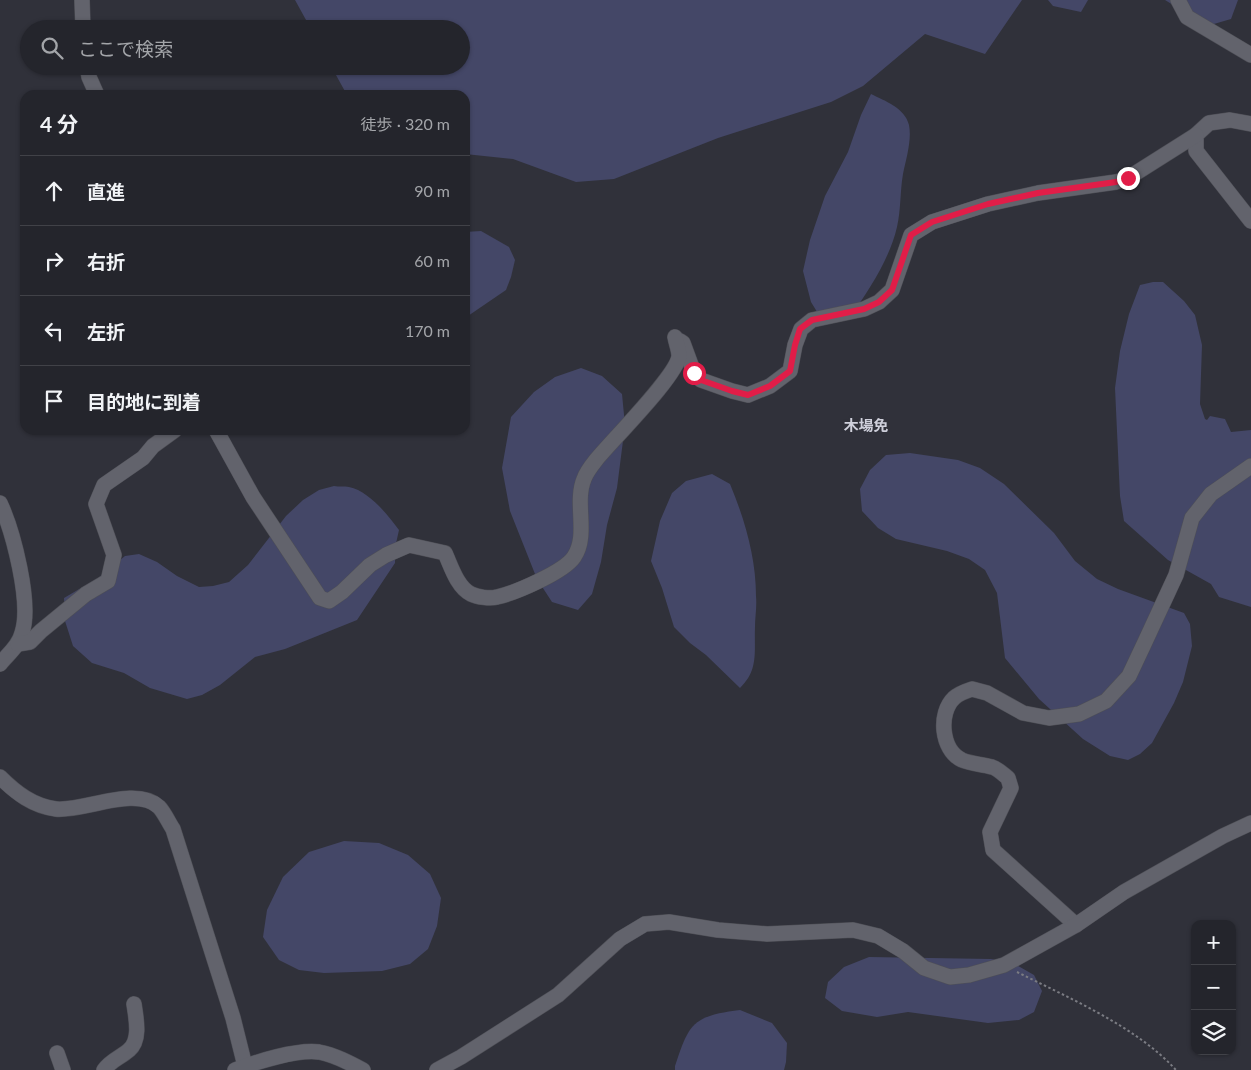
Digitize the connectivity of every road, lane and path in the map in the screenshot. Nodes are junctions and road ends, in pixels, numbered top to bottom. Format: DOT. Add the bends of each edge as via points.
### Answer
graph roads {
  1 [pos="82,0"];
  2 [pos="1178,0"];
  3 [pos="83,20"];
  4 [pos="1251,55"];
  5 [pos="89,75"];
  6 [pos="95,90"];
  7 [pos="1251,124"];
  8 [pos="1196,135"];
  9 [pos="1251,221"];
  10 [pos="168,435"];
  11 [pos="219,435"];
  12 [pos="1251,466"];
  13 [pos="0,503"];
  14 [pos="18,644"];
  15 [pos="0,664"];
  16 [pos="0,777"];
  17 [pos="1251,823"];
  18 [pos="1076,926"];
  19 [pos="1004,965"];
  20 [pos="134,1004"];
  21 [pos="57,1053"];
  22 [pos="240,1068"];
  23 [pos="63,1070"];
  24 [pos="104,1070"];
  25 [pos="363,1070"];
  26 [pos="437,1070"];
  27 [pos="1176,1070"];
  1 -- 3 [label="street"];
  2 -- 4 [label="street" via="1187,17"];
  5 -- 6 [label="street"];
  7 -- 8 [label="street" via="1230,120 1209,123"];
  8 -- 9 [label="street" via="1196,150"];
  8 -- 11 [label="street" via="1128,178 1116,182 996,202 932,222 911,235 892,290 879,302 864,309 812,320 800,329 790,371 770,386 748,395 701,380 694,373 683,343 675,337 679,356 676,364 584,479 580,499 580,539 574,557 561,570 495,598 471,594 456,577 445,552 409,545 370,565 329,601 320,598 253,497"];
  10 -- 14 [label="street" via="143,458 104,485 96,504 114,555 108,581 86,594 30,642"];
  12 -- 18 [label="street" via="1211,494 1192,518 1176,575 1145,642 1129,676 1106,701 1079,714 1049,718 1023,713 987,693 972,689 955,697 947,708 944,724 951,751 961,759 994,768 1008,778 1011,788 990,832 993,850"];
  13 -- 14 [label="street" via="8,520 23,588 25,618"];
  14 -- 15 [label="street"];
  16 -- 22 [label="street" via="17,794 39,805 58,809 129,798 143,799 158,806 173,829 233,1018"];
  17 -- 18 [label="street" via="1124,892"];
  18 -- 19 [label="street"];
  19 -- 26 [label="street" via="950,977 924,968 878,936 852,930 767,934 669,922 645,924 620,939 558,995"];
  19 -- 27 [label="path" via="1150,1045"];
  20 -- 24 [label="street" via="138,1030 131,1049 110,1062"];
  21 -- 23 [label="street"];
  22 -- 25 [label="street" via="292,1054 319,1052"];
}
